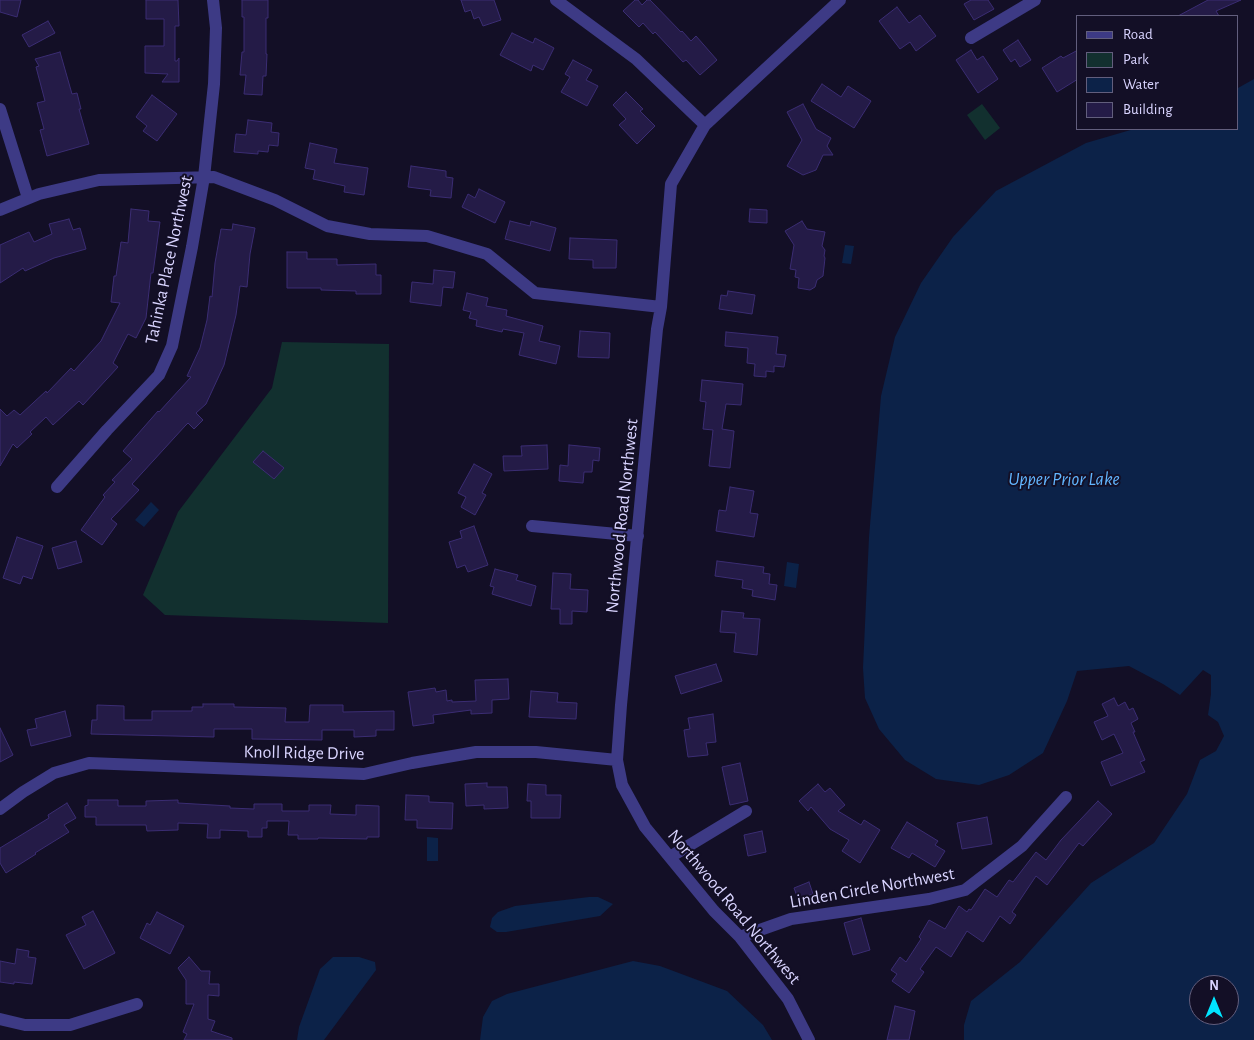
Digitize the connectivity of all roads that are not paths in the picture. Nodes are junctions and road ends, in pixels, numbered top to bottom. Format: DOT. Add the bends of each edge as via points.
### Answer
graph roads {
  1 [pos="213,0"];
  2 [pos="556,0"];
  3 [pos="840,0"];
  4 [pos="1035,0"];
  5 [pos="971,38"];
  6 [pos="0,109"];
  7 [pos="705,125"];
  8 [pos="204,178"];
  9 [pos="28,198"];
  10 [pos="0,210"];
  11 [pos="661,307"];
  12 [pos="57,487"];
  13 [pos="532,526"];
  14 [pos="638,536"];
  15 [pos="617,760"];
  16 [pos="1066,797"];
  17 [pos="0,809"];
  18 [pos="746,812"];
  19 [pos="670,857"];
  20 [pos="740,937"];
  21 [pos="137,1004"];
  22 [pos="0,1019"];
  23 [pos="809,1040"];
  1 -- 8 [label="street, Tahinka Place Northwest" via="216,28 214,84"];
  2 -- 7 [label="street" via="636,59"];
  3 -- 7 [label="street, Northwood Road Northwest"];
  4 -- 5 [label="street"];
  6 -- 9 [label="street"];
  7 -- 11 [label="street, Northwood Road Northwest" via="671,184"];
  8 -- 9 [label="street" via="99,180"];
  8 -- 11 [label="street" via="214,178 275,200 327,226 370,234 427,236 487,254 535,293"];
  8 -- 12 [label="street, Tahinka Place Northwest" via="172,346 158,375"];
  9 -- 10 [label="street"];
  11 -- 14 [label="street, Northwood Road Northwest"];
  13 -- 14 [label="street"];
  14 -- 15 [label="street, Northwood Road Northwest"];
  15 -- 17 [label="street, Knoll Ridge Drive" via="536,752 476,752 364,774 89,763 54,773"];
  15 -- 19 [label="street, Northwood Road Northwest" via="626,794 645,827"];
  16 -- 20 [label="street, Linden Circle Northwest" via="1022,846 965,890 928,899 791,919"];
  18 -- 19 [label="street"];
  19 -- 20 [label="street, Northwood Road Northwest" via="714,912"];
  20 -- 23 [label="street, Northwood Road Northwest" via="788,999"];
  21 -- 22 [label="street" via="70,1026 25,1026"];
}
